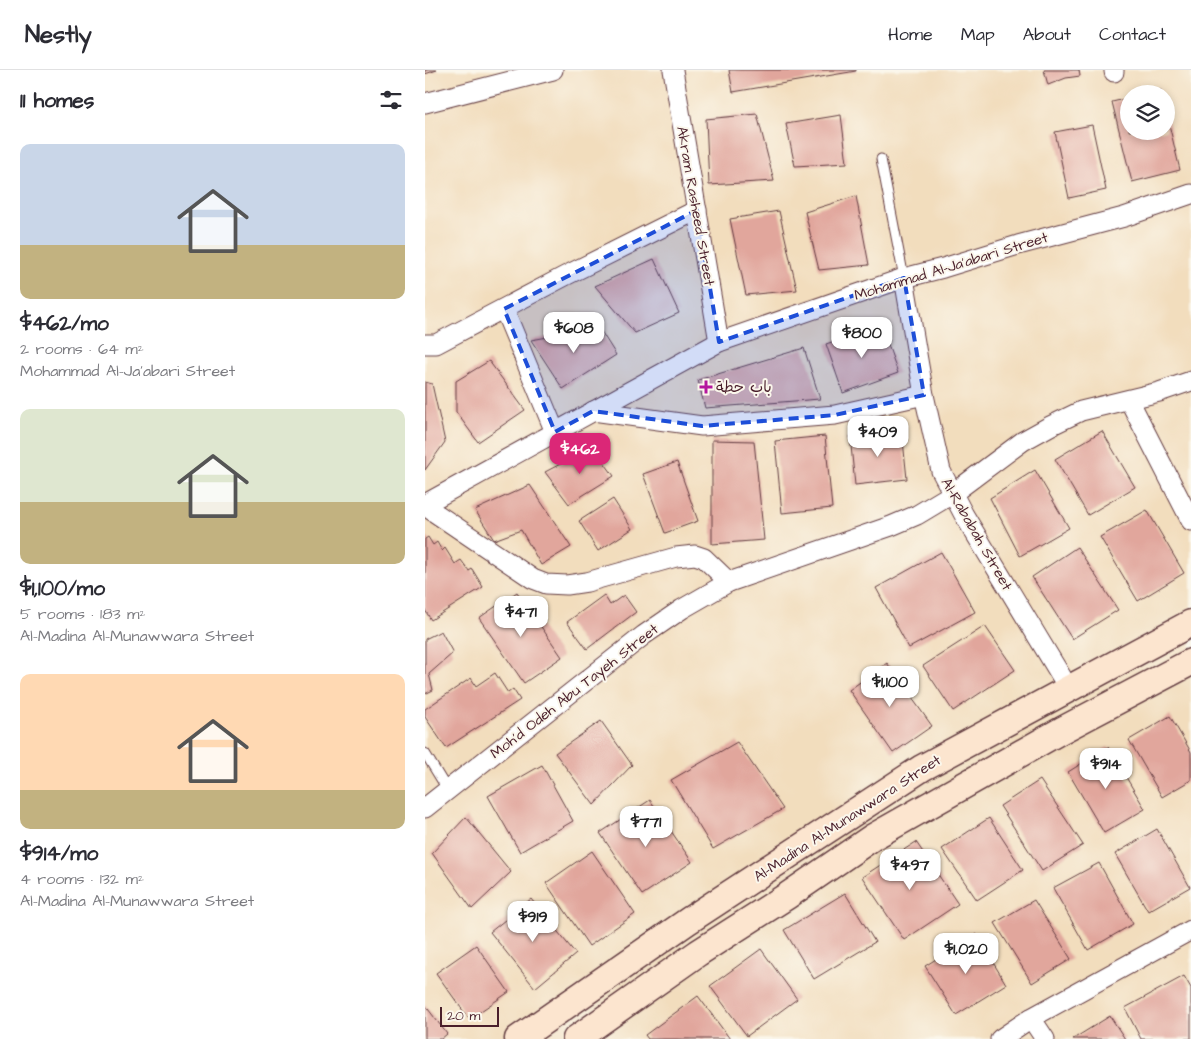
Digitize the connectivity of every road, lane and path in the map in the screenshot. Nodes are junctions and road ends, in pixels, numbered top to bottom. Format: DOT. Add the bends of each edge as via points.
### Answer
graph roads {
  1 [pos="553,70"];
  2 [pos="673,70"];
  3 [pos="425,104"];
  4 [pos="881,159"];
  5 [pos="1191,194"];
  6 [pos="697,210"];
  7 [pos="904,278"];
  8 [pos="504,309"];
  9 [pos="719,342"];
  10 [pos="425,344"];
  11 [pos="1191,381"];
  12 [pos="924,394"];
  13 [pos="1129,400"];
  14 [pos="593,411"];
  15 [pos="555,432"];
  16 [pos="952,494"];
  17 [pos="425,505"];
  18 [pos="1191,521"];
  19 [pos="729,582"];
  20 [pos="1191,623"];
  21 [pos="1191,662"];
  22 [pos="1069,688"];
  23 [pos="425,753"];
  24 [pos="447,790"];
  25 [pos="425,808"];
  26 [pos="1191,930"];
  27 [pos="1031,1018"];
  28 [pos="518,1039"];
  29 [pos="576,1039"];
  30 [pos="1000,1039"];
  31 [pos="1045,1039"];
  1 -- 3 [label="street"];
  2 -- 6 [label="street, Akram Rasheed Street"];
  4 -- 7 [label="lane"];
  5 -- 7 [label="street, Mohammad Al-Ja'abari Street" via="1124,217"];
  6 -- 8 [label="street"];
  6 -- 9 [label="street, Akram Rasheed Street"];
  7 -- 9 [label="street, Mohammad Al-Ja'abari Street"];
  7 -- 12 [label="street, Al-Rababah Street"];
  8 -- 10 [label="street" via="436,344"];
  8 -- 15 [label="street"];
  9 -- 14 [label="street, Mohammad Al-Ja'abari Street"];
  11 -- 13 [label="street, Moh'd Odeh Abu Tayeh Street"];
  12 -- 14 [label="street" via="835,415 702,426"];
  12 -- 16 [label="street, Al-Rababah Street" via="941,471"];
  13 -- 16 [label="street, Moh'd Odeh Abu Tayeh Street" via="1081,410 1050,426 1023,441"];
  13 -- 18 [label="street"];
  14 -- 15 [label="street, Mohammad Al-Ja'abari Street"];
  15 -- 17 [label="street, Mohammad Al-Ja'abari Street"];
  16 -- 19 [label="street, Moh'd Odeh Abu Tayeh Street" via="891,526"];
  16 -- 22 [label="street, Al-Rababah Street"];
  17 -- 19 [label="street" via="533,579 546,584 587,582 676,557 695,555 704,558"];
  19 -- 24 [label="street, Moh'd Odeh Abu Tayeh Street" via="644,635"];
  20 -- 22 [label="main road, Al-Madina Al-Munawwara Street"];
  21 -- 29 [label="main road, Al-Madina Al-Munawwara Street" via="1062,730 873,837 698,953"];
  22 -- 28 [label="main road, Al-Madina Al-Munawwara Street" via="922,768 639,954"];
  23 -- 24 [label="lane"];
  24 -- 25 [label="street, Moh'd Odeh Abu Tayeh Street"];
  26 -- 27 [label="street"];
  27 -- 30 [label="street"];
  27 -- 31 [label="street"];
}
